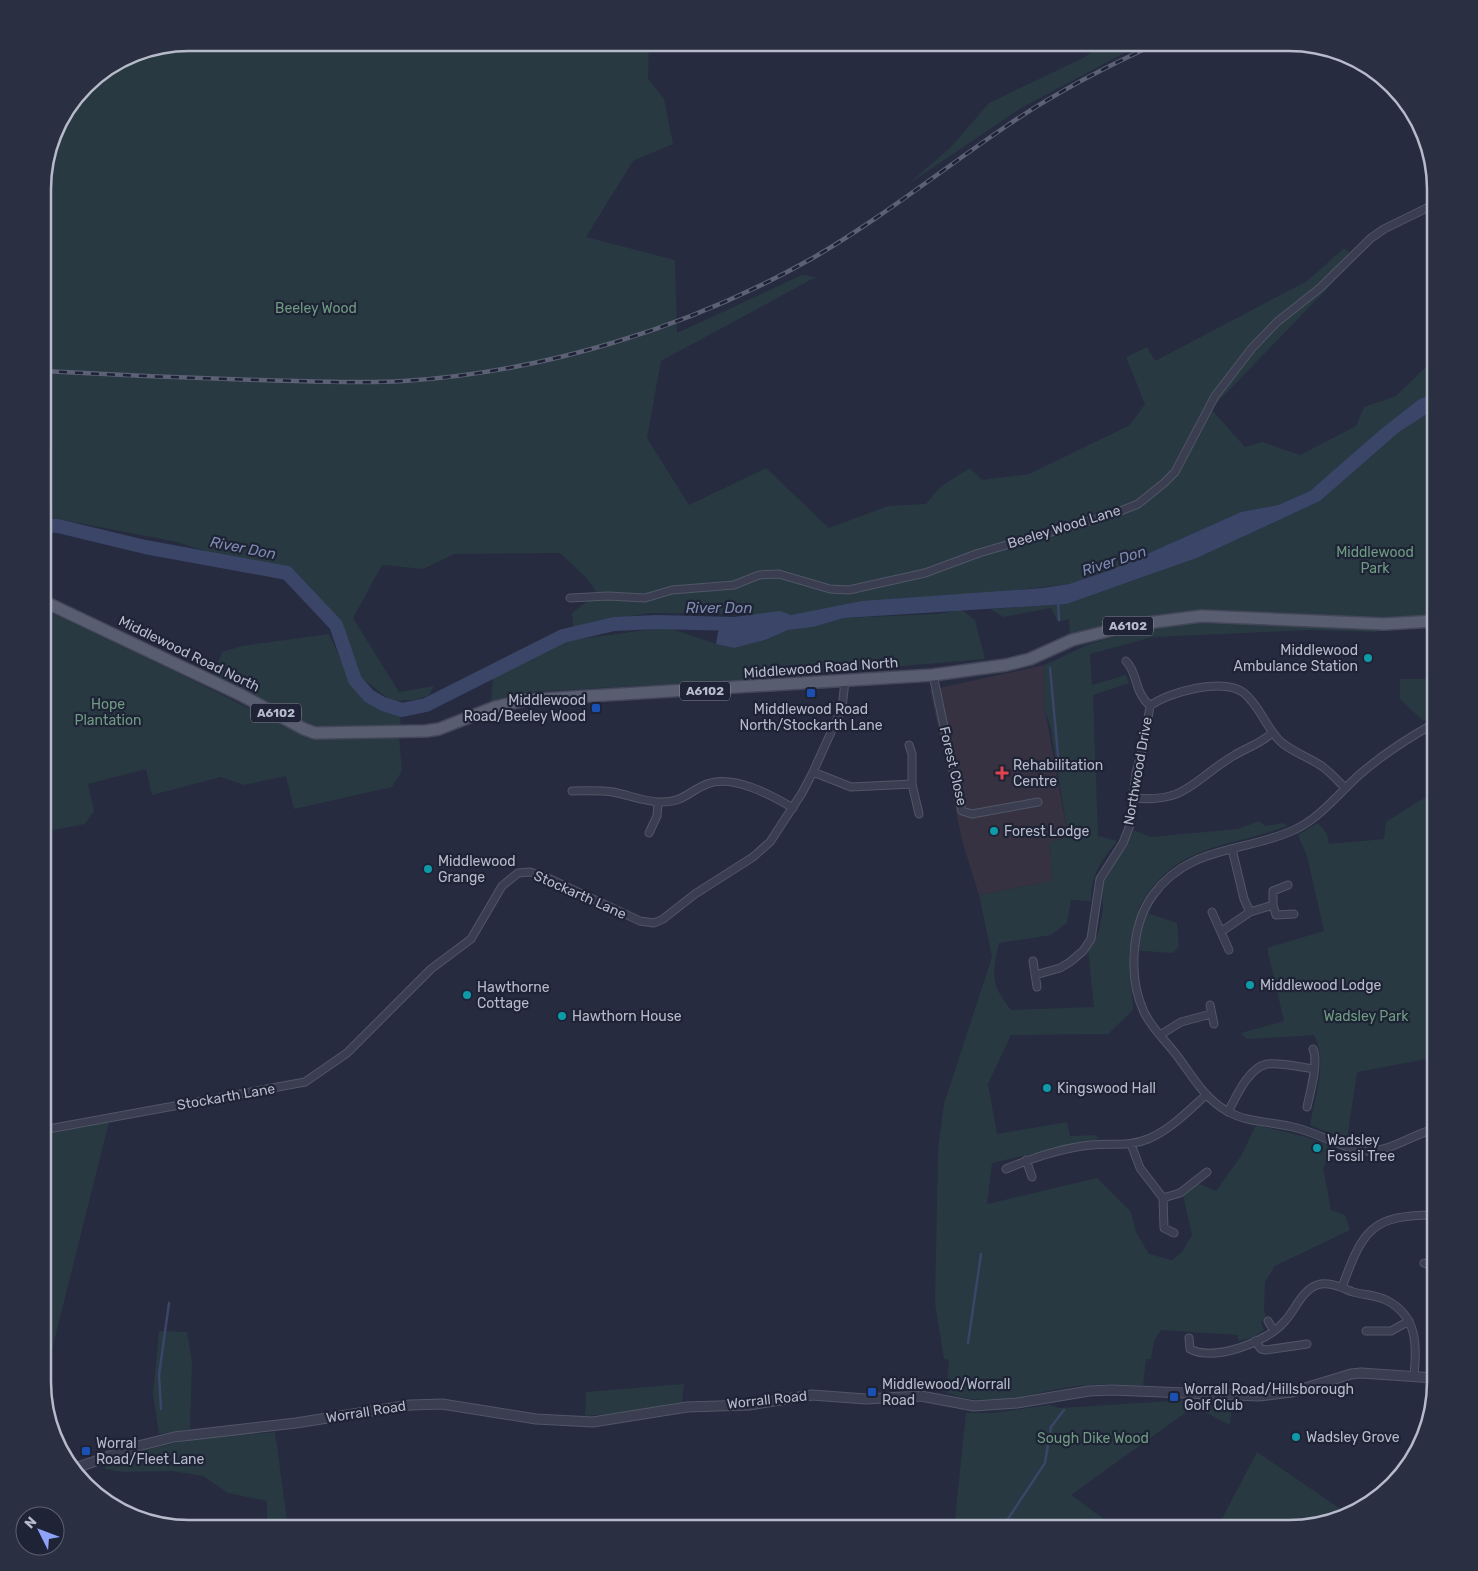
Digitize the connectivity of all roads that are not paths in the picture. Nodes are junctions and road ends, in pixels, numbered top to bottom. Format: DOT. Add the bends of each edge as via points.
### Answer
graph roads {
  1 [pos="1427,208"];
  2 [pos="570,598"];
  3 [pos="52,605"];
  4 [pos="1427,622"];
  5 [pos="1126,661"];
  6 [pos="933,675"];
  7 [pos="845,682"];
  8 [pos="1150,706"];
  9 [pos="1427,727"];
  10 [pos="1272,733"];
  11 [pos="909,745"];
  12 [pos="813,772"];
  13 [pos="912,784"];
  14 [pos="1345,788"];
  15 [pos="572,791"];
  16 [pos="1134,798"];
  17 [pos="658,802"];
  18 [pos="1038,802"];
  19 [pos="793,808"];
  20 [pos="919,814"];
  21 [pos="649,833"];
  22 [pos="1232,849"];
  23 [pos="1288,885"];
  24 [pos="1273,904"];
  25 [pos="1212,912"];
  26 [pos="1250,912"];
  27 [pos="1294,914"];
  28 [pos="1222,931"];
  29 [pos="1229,950"];
  30 [pos="1033,962"];
  31 [pos="1035,975"];
  32 [pos="1038,987"];
  33 [pos="1210,1005"];
  34 [pos="1211,1014"];
  35 [pos="1214,1024"];
  36 [pos="1160,1035"];
  37 [pos="1312,1049"];
  38 [pos="1314,1069"];
  39 [pos="1206,1095"];
  40 [pos="1307,1107"];
  41 [pos="1228,1112"];
  42 [pos="51,1128"];
  43 [pos="1427,1132"];
  44 [pos="1131,1144"];
  45 [pos="1026,1160"];
  46 [pos="1006,1169"];
  47 [pos="1207,1172"];
  48 [pos="1032,1177"];
  49 [pos="1163,1198"];
  50 [pos="1427,1215"];
  51 [pos="1174,1233"];
  52 [pos="1424,1263"];
  53 [pos="1427,1264"];
  54 [pos="1342,1287"];
  55 [pos="1409,1321"];
  56 [pos="1268,1322"];
  57 [pos="1274,1331"];
  58 [pos="1366,1331"];
  59 [pos="1188,1338"];
  60 [pos="1255,1341"];
  61 [pos="1307,1344"];
  62 [pos="1414,1376"];
  63 [pos="1427,1377"];
  64 [pos="80,1466"];
  1 -- 2 [label="street, Beeley Wood Lane" via="1371,238 1320,288 1277,322 1215,396 1174,472 1138,504 925,573 849,590 830,589 779,574 759,575 734,585 672,590 645,598"];
  3 -- 7 [label="main road, Middlewood Road North / A6102" via="241,695 304,730 315,732 348,734 433,730 525,700"];
  4 -- 6 [label="main road, Middlewood Road North / A6102" via="1328,623 1220,616 1165,620 1082,637 1030,659 1006,665"];
  5 -- 8 [label="street, Northwood Drive" via="1140,695"];
  6 -- 7 [label="main road, Middlewood Road North / A6102"];
  6 -- 18 [label="street, Forest Close" via="962,811 972,814"];
  7 -- 12 [label="street, Stockarth Lane" via="842,708"];
  8 -- 10 [label="street, Northwood Drive" via="1165,696 1181,692 1232,687 1248,697"];
  8 -- 16 [label="street, Northwood Drive"];
  9 -- 14 [label="street" via="1394,747"];
  10 -- 14 [label="street, Northwood Drive" via="1297,754 1322,766"];
  10 -- 16 [label="street" via="1260,744 1233,756 1190,789 1157,799"];
  11 -- 13 [label="street"];
  12 -- 13 [label="street" via="850,787"];
  12 -- 19 [label="street, Stockarth Lane"];
  13 -- 20 [label="street"];
  14 -- 22 [label="street" via="1320,813 1295,829 1264,842"];
  15 -- 17 [label="street" via="602,790"];
  16 -- 31 [label="street, Northwood Drive" via="1130,825 1123,843 1100,879 1094,926 1088,945 1060,968"];
  17 -- 19 [label="street" via="687,797 707,784 728,783 764,791"];
  17 -- 21 [label="street" via="657,816"];
  19 -- 42 [label="street, Stockarth Lane" via="763,849 654,924 640,921 546,876 518,873 502,886 471,939 431,969 347,1053 316,1076 295,1085"];
  22 -- 26 [label="street"];
  22 -- 36 [label="street" via="1198,858 1176,871 1152,895 1142,914 1134,953 1138,992 1144,1012"];
  23 -- 24 [label="street" via="1273,891"];
  24 -- 26 [label="street"];
  24 -- 27 [label="street" via="1276,915"];
  25 -- 28 [label="street"];
  26 -- 28 [label="street"];
  28 -- 29 [label="street"];
  30 -- 31 [label="street"];
  31 -- 32 [label="street"];
  33 -- 34 [label="street"];
  34 -- 35 [label="street"];
  34 -- 36 [label="street" via="1181,1022"];
  36 -- 39 [label="street"];
  37 -- 38 [label="street"];
  38 -- 40 [label="street"];
  38 -- 41 [label="street" via="1273,1064 1262,1066 1245,1083"];
  39 -- 41 [label="street"];
  39 -- 44 [label="street" via="1157,1135"];
  41 -- 43 [label="street" via="1250,1120 1294,1127 1361,1150 1378,1150"];
  44 -- 45 [label="street" via="1092,1145"];
  44 -- 49 [label="street" via="1140,1168"];
  45 -- 46 [label="street"];
  45 -- 48 [label="street"];
  47 -- 49 [label="street" via="1180,1193"];
  49 -- 51 [label="street" via="1163,1225"];
  50 -- 54 [label="street" via="1397,1217 1374,1228 1359,1245"];
  52 -- 53 [label="street"];
  54 -- 55 [label="street" via="1386,1300"];
  54 -- 57 [label="street" via="1331,1284 1316,1286"];
  55 -- 58 [label="street" via="1391,1331"];
  55 -- 62 [label="street" via="1417,1344"];
  56 -- 57 [label="street"];
  57 -- 60 [label="street"];
  59 -- 60 [label="street" via="1190,1349 1213,1354"];
  60 -- 61 [label="street" via="1266,1350"];
  62 -- 63 [label="street, Worrall Road"];
  62 -- 64 [label="street, Worrall Road" via="1351,1374 1292,1392 1259,1396 1112,1390 974,1406 935,1397 866,1399 812,1396 749,1405 687,1407 593,1422 536,1418 442,1404 410,1405 168,1438"];
}
